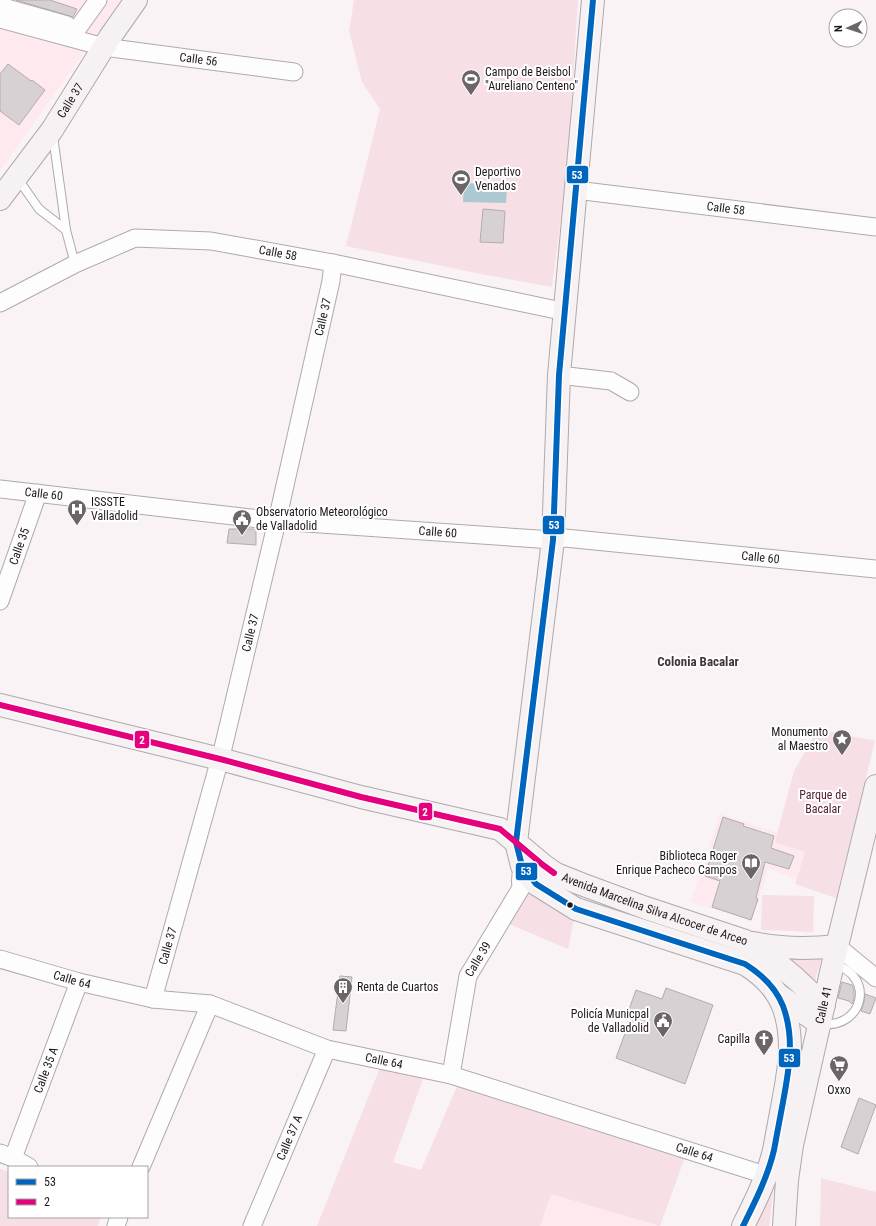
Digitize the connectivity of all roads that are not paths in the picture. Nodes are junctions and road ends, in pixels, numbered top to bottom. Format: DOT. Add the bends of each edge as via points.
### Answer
graph roads {
  1 [pos="98,0"];
  2 [pos="136,0"];
  3 [pos="593,0"];
  4 [pos="0,6"];
  5 [pos="0,19"];
  6 [pos="78,28"];
  7 [pos="107,42"];
  8 [pos="294,72"];
  9 [pos="52,130"];
  10 [pos="16,177"];
  11 [pos="576,190"];
  12 [pos="0,199"];
  13 [pos="876,227"];
  14 [pos="66,230"];
  15 [pos="333,263"];
  16 [pos="76,264"];
  17 [pos="0,302"];
  18 [pos="566,312"];
  19 [pos="559,375"];
  20 [pos="630,392"];
  21 [pos="0,489"];
  22 [pos="38,493"];
  23 [pos="277,521"];
  24 [pos="553,540"];
  25 [pos="876,569"];
  26 [pos="0,601"];
  27 [pos="0,705"];
  28 [pos="220,759"];
  29 [pos="876,786"];
  30 [pos="523,854"];
  31 [pos="646,908"];
  32 [pos="637,929"];
  33 [pos="745,941"];
  34 [pos="835,955"];
  35 [pos="0,960"];
  36 [pos="876,978"];
  37 [pos="79,982"];
  38 [pos="153,999"];
  39 [pos="780,1000"];
  40 [pos="210,1004"];
  41 [pos="822,1014"];
  42 [pos="789,1034"];
  43 [pos="327,1049"];
  44 [pos="451,1075"];
  45 [pos="7,1155"];
  46 [pos="27,1166"];
  47 [pos="141,1166"];
  48 [pos="765,1175"];
  49 [pos="252,1226"];
  50 [pos="743,1226"];
  51 [pos="784,1226"];
  1 -- 6 [label="street"];
  2 -- 7 [label="main road, Calle 37"];
  3 -- 11 [label="main road, Calle 39"];
  4 -- 6 [label="street"];
  5 -- 7 [label="street"];
  6 -- 7 [label="street"];
  7 -- 8 [label="street, Calle 56"];
  7 -- 9 [label="main road, Calle 37"];
  9 -- 10 [label="main road, Calle 37"];
  9 -- 14 [label="lane"];
  10 -- 12 [label="main road, Calle 37"];
  10 -- 14 [label="lane" via="39,209"];
  11 -- 13 [label="street, Calle 58"];
  11 -- 18 [label="main road, Calle 39"];
  14 -- 16 [label="lane"];
  15 -- 16 [label="street, Calle 58" via="211,241 135,238"];
  15 -- 18 [label="street, Calle 58"];
  15 -- 23 [label="street, Calle 37"];
  16 -- 17 [label="street, Calle 58"];
  18 -- 19 [label="main road, Calle 39"];
  19 -- 20 [label="street" via="611,381"];
  19 -- 24 [label="main road, Calle 39"];
  21 -- 22 [label="street, Calle 60"];
  22 -- 23 [label="street, Calle 60"];
  22 -- 26 [label="street, Calle 35"];
  23 -- 24 [label="street, Calle 60"];
  23 -- 28 [label="street, Calle 37"];
  24 -- 25 [label="street, Calle 60" via="565,538"];
  24 -- 30 [label="main road, Calle 39"];
  27 -- 28 [label="main road"];
  28 -- 30 [label="main road" via="361,797 500,829"];
  28 -- 38 [label="street, Calle 37"];
  29 -- 34 [label="main road, Calle 41"];
  30 -- 31 [label="main road, Avenida Marcelina Silva Alcocer de Arceo" via="556,874"];
  30 -- 32 [label="main road, Avenida Marcelina Silva Alcocer de Arceo" via="536,884 576,908"];
  30 -- 44 [label="street, Calle 39" via="521,888 468,976"];
  31 -- 32 [label="main road"];
  31 -- 33 [label="main road, Avenida Marcelina Silva Alcocer de Arceo"];
  32 -- 39 [label="main road, Avenida Marcelina Silva Alcocer de Arceo" via="745,964 766,981"];
  33 -- 34 [label="main road"];
  33 -- 41 [label="main road, Avenida Marcelina Silva Alcocer de Arceo" via="780,966"];
  34 -- 36 [label="street"];
  34 -- 41 [label="main road, Calle 41"];
  34 -- 41 [label="lane" via="840,966 852,974 859,987 860,1000 854,1013 842,1022 828,1025"];
  35 -- 37 [label="street, Calle 64"];
  37 -- 38 [label="street, Calle 64"];
  37 -- 45 [label="street, Calle 35 A"];
  38 -- 40 [label="street, Calle 64"];
  39 -- 41 [label="main road"];
  39 -- 42 [label="main road"];
  40 -- 43 [label="street, Calle 64"];
  40 -- 47 [label="street"];
  41 -- 42 [label="main road"];
  41 -- 51 [label="main road, Calle 41" via="792,1145"];
  42 -- 48 [label="main road" via="789,1068 774,1151"];
  43 -- 44 [label="street, Calle 64"];
  43 -- 49 [label="street, Calle 37 A"];
  44 -- 48 [label="street, Calle 64"];
  45 -- 46 [label="street"];
  48 -- 50 [label="main road"];
}
